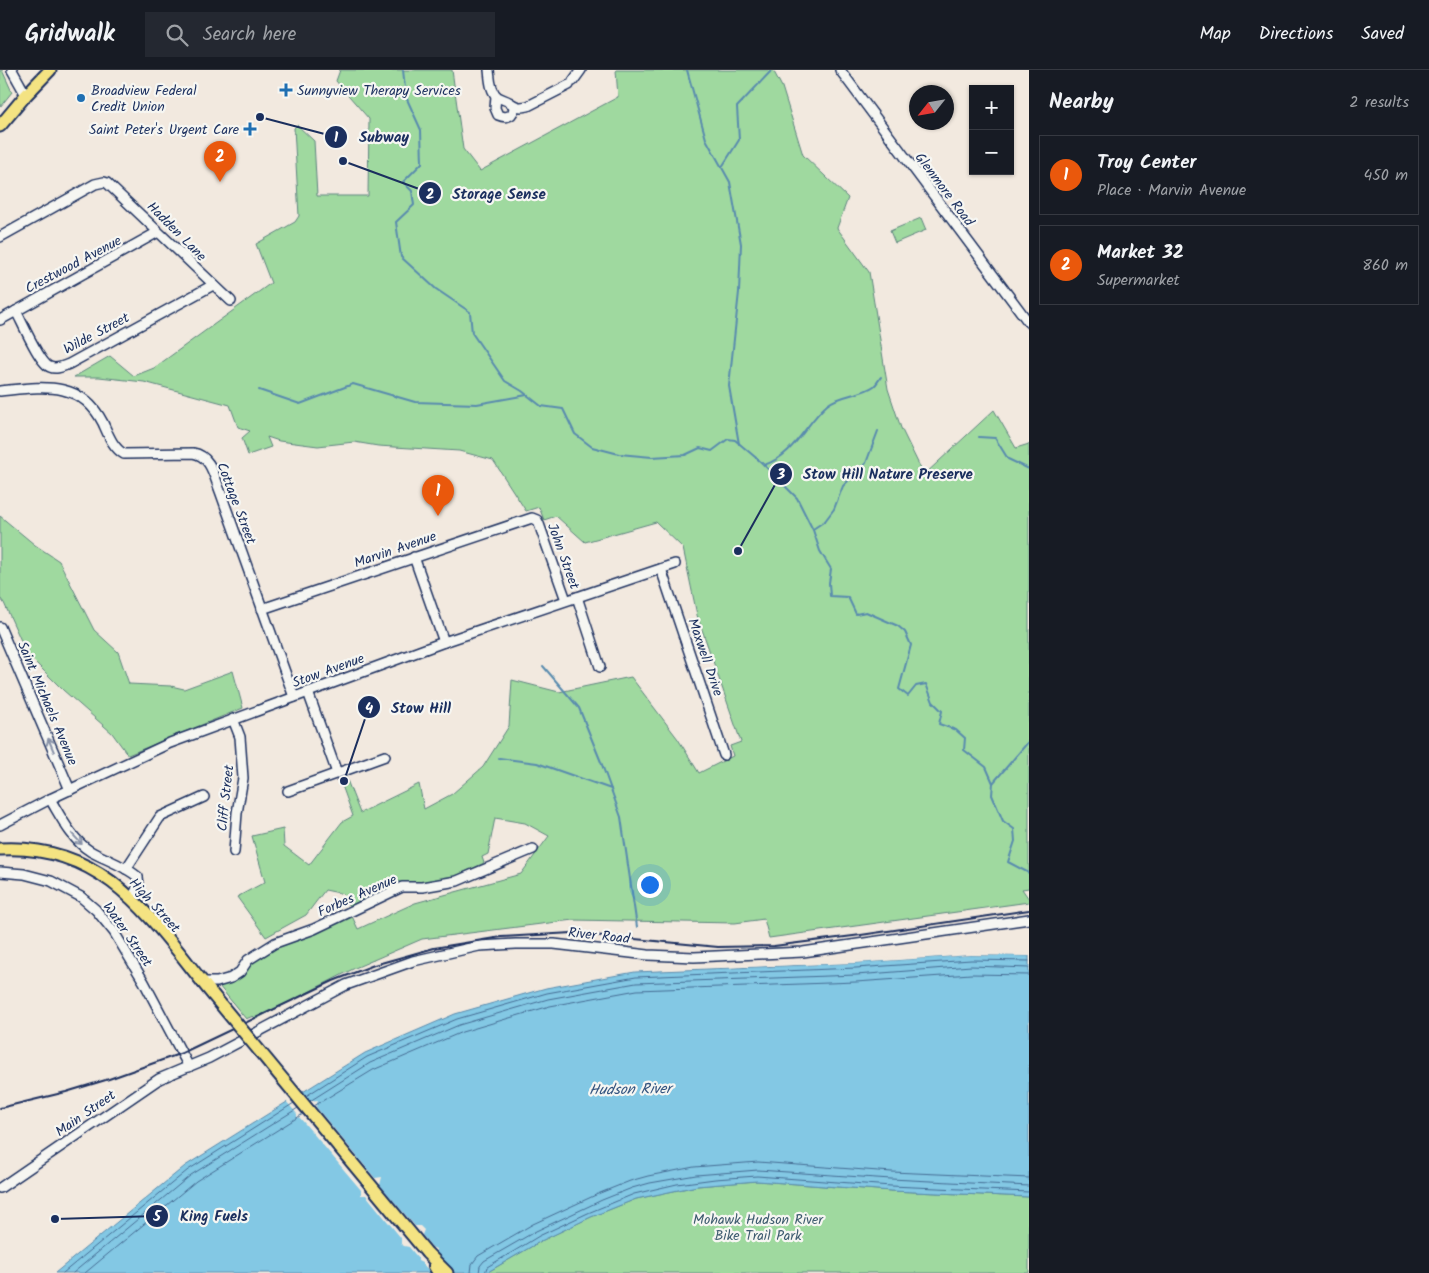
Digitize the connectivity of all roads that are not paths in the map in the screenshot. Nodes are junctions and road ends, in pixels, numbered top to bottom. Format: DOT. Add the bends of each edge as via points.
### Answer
graph roads {
  1 [pos="12,70"];
  2 [pos="50,70"];
  3 [pos="489,70"];
  4 [pos="581,70"];
  5 [pos="840,70"];
  6 [pos="26,95"];
  7 [pos="496,96"];
  8 [pos="514,106"];
  9 [pos="0,126"];
  10 [pos="158,232"];
  11 [pos="0,237"];
  12 [pos="213,285"];
  13 [pos="231,301"];
  14 [pos="16,311"];
  15 [pos="0,320"];
  16 [pos="1029,324"];
  17 [pos="0,391"];
  18 [pos="537,520"];
  19 [pos="414,557"];
  20 [pos="675,564"];
  21 [pos="661,568"];
  22 [pos="577,597"];
  23 [pos="566,600"];
  24 [pos="262,609"];
  25 [pos="0,628"];
  26 [pos="444,642"];
  27 [pos="600,667"];
  28 [pos="308,692"];
  29 [pos="294,697"];
  30 [pos="233,719"];
  31 [pos="724,755"];
  32 [pos="385,756"];
  33 [pos="337,773"];
  34 [pos="70,790"];
  35 [pos="288,790"];
  36 [pos="204,796"];
  37 [pos="50,799"];
  38 [pos="0,825"];
  39 [pos="0,849"];
  40 [pos="533,849"];
  41 [pos="234,852"];
  42 [pos="126,869"];
  43 [pos="0,872"];
  44 [pos="132,898"];
  45 [pos="1029,919"];
  46 [pos="202,982"];
  47 [pos="189,1067"];
  48 [pos="0,1188"];
  49 [pos="427,1254"];
  50 [pos="438,1270"];
  51 [pos="448,1273"];
  1 -- 6 [label="street"];
  2 -- 6 [label="main road"];
  3 -- 7 [label="street"];
  4 -- 8 [label="street" via="571,83 528,106"];
  5 -- 16 [label="street, Glenmore Road"];
  6 -- 9 [label="main road"];
  7 -- 8 [label="street"];
  7 -- 8 [label="street" via="498,114 504,117 511,115"];
  10 -- 11 [label="street, Hadden Lane" via="111,185 104,182"];
  10 -- 12 [label="street, Hadden Lane"];
  10 -- 14 [label="street, Crestwood Avenue"];
  12 -- 13 [label="street, Hadden Lane"];
  12 -- 14 [label="street, Wilde Street" via="58,368 50,367 42,359"];
  14 -- 15 [label="street, Crestwood Avenue"];
  17 -- 24 [label="street, Cottage Street" via="59,388 78,395 94,408 112,442 124,454 193,452 203,455 211,466"];
  18 -- 19 [label="street, Marvin Avenue" via="528,518"];
  18 -- 23 [label="street, John Street"];
  19 -- 24 [label="street, Marvin Avenue"];
  19 -- 26 [label="street"];
  20 -- 21 [label="street, Stow Avenue"];
  21 -- 22 [label="street, Stow Avenue"];
  21 -- 31 [label="street, Maxwell Drive"];
  22 -- 23 [label="street, Stow Avenue"];
  22 -- 27 [label="street"];
  23 -- 26 [label="street, Stow Avenue"];
  24 -- 29 [label="street, Cottage Street"];
  34 -- 25 [label="street, Saint Michaels Avenue, one-way"];
  26 -- 28 [label="street, Stow Avenue"];
  28 -- 29 [label="street, Stow Avenue"];
  28 -- 33 [label="street"];
  29 -- 30 [label="street, Stow Avenue"];
  30 -- 34 [label="street, Stow Avenue" via="170,743"];
  30 -- 41 [label="street, Cliff Street" via="240,737 243,778"];
  32 -- 33 [label="street"];
  33 -- 35 [label="street"];
  34 -- 37 [label="street, Stow Avenue"];
  36 -- 42 [label="street" via="160,818"];
  37 -- 38 [label="street, Stow Avenue"];
  37 -- 42 [label="street, one-way" via="70,832 83,846"];
  39 -- 44 [label="main road, High Street" via="42,851 75,861 105,876"];
  40 -- 46 [label="street, Forbes Avenue" via="457,880 422,887 402,887 314,929 276,943 248,960 232,978"];
  42 -- 44 [label="street" via="140,881"];
  43 -- 47 [label="street, Water Street" via="51,881 81,897 96,910 114,932 144,982"];
  44 -- 46 [label="main road, High Street"];
  45 -- 47 [label="street, River Road" via="803,952 731,957 667,956 554,944 480,946 413,961 346,985"];
  46 -- 49 [label="main road, High Street, bridge"];
  47 -- 48 [label="street, Main Street" via="159,1079"];
  49 -- 50 [label="main road"];
  49 -- 51 [label="main road"];
}
